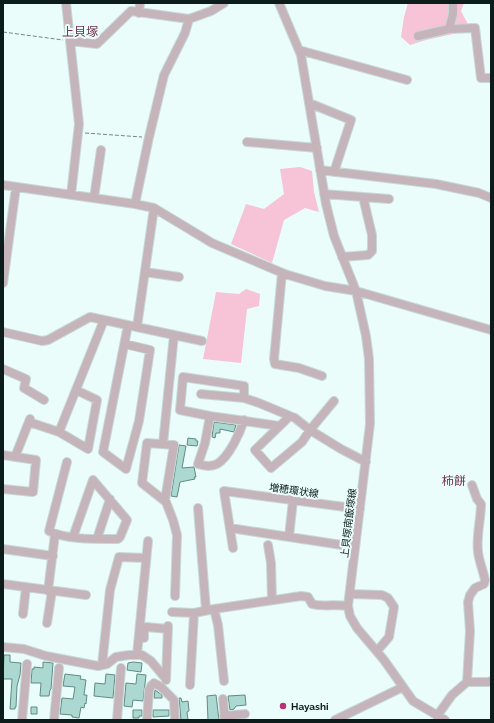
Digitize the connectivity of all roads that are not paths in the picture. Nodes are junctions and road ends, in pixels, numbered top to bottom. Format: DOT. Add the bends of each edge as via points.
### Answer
graph roads {
  1 [pos="66,3"];
  2 [pos="140,3"];
  3 [pos="224,3"];
  4 [pos="280,3"];
  5 [pos="453,3"];
  6 [pos="139,13"];
  7 [pos="189,19"];
  8 [pos="448,29"];
  9 [pos="418,36"];
  10 [pos="70,41"];
  11 [pos="299,50"];
  12 [pos="491,78"];
  13 [pos="407,80"];
  14 [pos="309,103"];
  15 [pos="247,142"];
  16 [pos="316,148"];
  17 [pos="101,150"];
  18 [pos="320,170"];
  19 [pos="334,172"];
  20 [pos="3,185"];
  21 [pos="16,187"];
  22 [pos="324,194"];
  23 [pos="71,195"];
  24 [pos="363,197"];
  25 [pos="94,198"];
  26 [pos="491,198"];
  27 [pos="389,199"];
  28 [pos="135,204"];
  29 [pos="154,208"];
  30 [pos="342,257"];
  31 [pos="145,272"];
  32 [pos="282,273"];
  33 [pos="179,277"];
  34 [pos="3,283"];
  35 [pos="356,291"];
  36 [pos="104,320"];
  37 [pos="128,325"];
  38 [pos="138,327"];
  39 [pos="491,330"];
  40 [pos="3,332"];
  41 [pos="174,335"];
  42 [pos="202,341"];
  43 [pos="125,344"];
  44 [pos="3,370"];
  45 [pos="322,376"];
  46 [pos="76,390"];
  47 [pos="201,394"];
  48 [pos="244,398"];
  49 [pos="44,400"];
  50 [pos="334,402"];
  51 [pos="210,416"];
  52 [pos="290,416"];
  53 [pos="244,420"];
  54 [pos="279,426"];
  55 [pos="310,430"];
  56 [pos="59,432"];
  57 [pos="163,444"];
  58 [pos="3,455"];
  59 [pos="15,457"];
  60 [pos="67,462"];
  61 [pos="366,462"];
  62 [pos="472,485"];
  63 [pos="3,489"];
  64 [pos="110,499"];
  65 [pos="165,500"];
  66 [pos="293,500"];
  67 [pos="198,508"];
  68 [pos="360,509"];
  69 [pos="230,528"];
  70 [pos="55,534"];
  71 [pos="74,536"];
  72 [pos="289,537"];
  73 [pos="96,539"];
  74 [pos="148,541"];
  75 [pos="268,545"];
  76 [pos="355,547"];
  77 [pos="233,548"];
  78 [pos="3,549"];
  79 [pos="53,556"];
  80 [pos="146,558"];
  81 [pos="3,584"];
  82 [pos="26,588"];
  83 [pos="50,591"];
  84 [pos="350,594"];
  85 [pos="86,595"];
  86 [pos="175,596"];
  87 [pos="272,600"];
  88 [pos="348,606"];
  89 [pos="214,609"];
  90 [pos="206,610"];
  91 [pos="172,612"];
  92 [pos="194,613"];
  93 [pos="23,614"];
  94 [pos="47,623"];
  95 [pos="3,647"];
  96 [pos="376,651"];
  97 [pos="140,655"];
  98 [pos="26,664"];
  99 [pos="102,665"];
  100 [pos="60,668"];
  101 [pos="121,668"];
  102 [pos="224,681"];
  103 [pos="491,681"];
  104 [pos="467,682"];
  105 [pos="164,683"];
  106 [pos="190,685"];
  107 [pos="403,687"];
  108 [pos="223,699"];
  109 [pos="245,714"];
  110 [pos="225,718"];
  111 [pos="441,718"];
  112 [pos="22,720"];
  113 [pos="54,720"];
  114 [pos="117,720"];
  115 [pos="148,720"];
  116 [pos="175,720"];
  117 [pos="335,720"];
  1 -- 10 [label="street"];
  2 -- 6 [label="street"];
  3 -- 7 [label="street"];
  4 -- 11 [label="street, 上貝塚南飯塚線"];
  5 -- 8 [label="street" via="453,14"];
  6 -- 7 [label="street"];
  6 -- 10 [label="street" via="131,11 97,44"];
  7 -- 28 [label="street" via="185,33 164,75"];
  8 -- 9 [label="street"];
  8 -- 12 [label="street" via="475,28 481,78"];
  10 -- 23 [label="street" via="79,117"];
  11 -- 13 [label="street"];
  11 -- 14 [label="street, 上貝塚南飯塚線"];
  14 -- 16 [label="street, 上貝塚南飯塚線"];
  14 -- 19 [label="street" via="351,120"];
  15 -- 16 [label="street"];
  16 -- 18 [label="street, 上貝塚南飯塚線"];
  17 -- 25 [label="street"];
  18 -- 19 [label="street"];
  18 -- 22 [label="street, 上貝塚南飯塚線"];
  19 -- 26 [label="street" via="436,184"];
  20 -- 21 [label="street"];
  21 -- 23 [label="street"];
  21 -- 34 [label="street"];
  22 -- 24 [label="street"];
  22 -- 30 [label="street, 上貝塚南飯塚線"];
  23 -- 25 [label="street"];
  24 -- 27 [label="street"];
  24 -- 30 [label="street" via="372,235 372,251 368,255"];
  25 -- 28 [label="street"];
  28 -- 29 [label="street"];
  29 -- 31 [label="street"];
  29 -- 32 [label="street" via="212,243"];
  30 -- 35 [label="street, 上貝塚南飯塚線"];
  31 -- 33 [label="street"];
  31 -- 38 [label="street"];
  32 -- 35 [label="street" via="325,286"];
  32 -- 45 [label="street" via="275,364 299,368"];
  35 -- 39 [label="street"];
  35 -- 61 [label="street, 上貝塚南飯塚線" via="369,359 370,424"];
  36 -- 37 [label="street"];
  36 -- 40 [label="street" via="90,317 42,341"];
  36 -- 46 [label="street"];
  37 -- 38 [label="street"];
  37 -- 43 [label="street"];
  38 -- 41 [label="street"];
  41 -- 42 [label="street"];
  41 -- 57 [label="street"];
  43 -- 43 [label="street" via="150,350 139,421 126,469 104,452"];
  44 -- 49 [label="street" via="26,379 24,388"];
  46 -- 56 [label="street"];
  46 -- 56 [label="street" via="97,400 88,449"];
  47 -- 48 [label="street"];
  48 -- 51 [label="street" via="244,386 183,377 180,410"];
  48 -- 52 [label="street"];
  50 -- 55 [label="street"];
  51 -- 53 [label="street"];
  51 -- 53 [label="street" via="198,464 205,466 217,464 227,454 240,433"];
  52 -- 54 [label="street"];
  52 -- 55 [label="street"];
  53 -- 54 [label="street"];
  54 -- 55 [label="street" via="255,450 271,468 302,442"];
  55 -- 61 [label="street"];
  56 -- 59 [label="street" via="29,420"];
  57 -- 65 [label="street" via="174,445"];
  57 -- 65 [label="street" via="148,443 142,482"];
  58 -- 59 [label="street"];
  59 -- 63 [label="street" via="36,460 33,492"];
  60 -- 70 [label="street" via="49,531"];
  61 -- 68 [label="street, 上貝塚南飯塚線"];
  62 -- 104 [label="street" via="477,499 482,504 478,552 485,580 484,584 475,588 468,602 470,631"];
  64 -- 71 [label="street" via="93,480"];
  64 -- 73 [label="street"];
  64 -- 73 [label="street" via="127,520 120,538"];
  65 -- 86 [label="street" via="176,536"];
  66 -- 68 [label="street, 増穂環状線"];
  66 -- 69 [label="street, 増穂環状線" via="224,491"];
  66 -- 72 [label="street"];
  67 -- 90 [label="street"];
  68 -- 76 [label="street, 上貝塚南飯塚線"];
  69 -- 72 [label="street"];
  69 -- 77 [label="street"];
  70 -- 71 [label="street"];
  70 -- 79 [label="street"];
  71 -- 73 [label="street"];
  72 -- 76 [label="street"];
  74 -- 80 [label="street"];
  75 -- 87 [label="street"];
  76 -- 84 [label="street, 上貝塚南飯塚線"];
  78 -- 79 [label="street"];
  79 -- 83 [label="street"];
  80 -- 97 [label="street"];
  80 -- 99 [label="street" via="119,557 110,590"];
  81 -- 82 [label="street"];
  82 -- 83 [label="street"];
  82 -- 93 [label="street"];
  83 -- 85 [label="street"];
  83 -- 94 [label="street"];
  84 -- 88 [label="street, 上貝塚南飯塚線"];
  84 -- 96 [label="street" via="382,595 388,598 394,608 389,637"];
  87 -- 88 [label="street" via="301,596 308,597 312,604"];
  87 -- 89 [label="street"];
  88 -- 96 [label="street" via="357,628"];
  89 -- 90 [label="street"];
  89 -- 102 [label="street"];
  90 -- 92 [label="street"];
  91 -- 92 [label="street"];
  92 -- 106 [label="street"];
  95 -- 99 [label="street"];
  96 -- 107 [label="street"];
  97 -- 99 [label="street" via="116,657"];
  97 -- 105 [label="street" via="151,661"];
  97 -- 105 [label="street" via="146,627 168,628"];
  98 -- 112 [label="street"];
  100 -- 113 [label="street"];
  101 -- 114 [label="street"];
  103 -- 104 [label="street"];
  104 -- 111 [label="street" via="452,695"];
  105 -- 115 [label="street" via="154,683 149,690"];
  105 -- 116 [label="street" via="174,700"];
  107 -- 111 [label="street" via="413,701"];
  107 -- 117 [label="street"];
  108 -- 110 [label="street"];
  109 -- 110 [label="street"];
}
